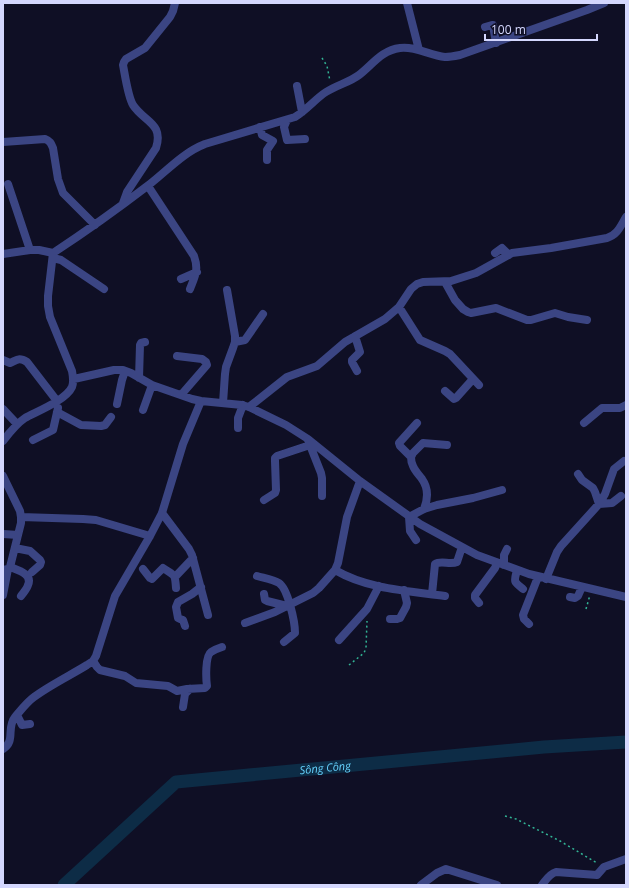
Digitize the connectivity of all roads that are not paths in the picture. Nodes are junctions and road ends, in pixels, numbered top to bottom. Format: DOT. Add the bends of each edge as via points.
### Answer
graph roads {
  1 [pos="175,3"];
  2 [pos="407,3"];
  3 [pos="604,3"];
  4 [pos="485,27"];
  5 [pos="496,43"];
  6 [pos="419,50"];
  7 [pos="297,86"];
  8 [pos="302,112"];
  9 [pos="287,120"];
  10 [pos="260,127"];
  11 [pos="305,139"];
  12 [pos="3,142"];
  13 [pos="267,160"];
  14 [pos="8,184"];
  15 [pos="148,186"];
  16 [pos="124,203"];
  17 [pos="626,218"];
  18 [pos="95,225"];
  19 [pos="30,250"];
  20 [pos="495,253"];
  21 [pos="3,254"];
  22 [pos="53,255"];
  23 [pos="508,255"];
  24 [pos="197,272"];
  25 [pos="181,279"];
  26 [pos="445,282"];
  27 [pos="104,289"];
  28 [pos="190,289"];
  29 [pos="227,290"];
  30 [pos="399,307"];
  31 [pos="263,314"];
  32 [pos="587,320"];
  33 [pos="355,336"];
  34 [pos="145,342"];
  35 [pos="235,342"];
  36 [pos="177,356"];
  37 [pos="3,360"];
  38 [pos="125,371"];
  39 [pos="356,371"];
  40 [pos="139,378"];
  41 [pos="74,379"];
  42 [pos="473,379"];
  43 [pos="152,385"];
  44 [pos="479,385"];
  45 [pos="445,391"];
  46 [pos="181,395"];
  47 [pos="58,401"];
  48 [pos="201,401"];
  49 [pos="222,403"];
  50 [pos="117,404"];
  51 [pos="626,405"];
  52 [pos="246,406"];
  53 [pos="3,409"];
  54 [pos="143,410"];
  55 [pos="57,412"];
  56 [pos="111,417"];
  57 [pos="416,423"];
  58 [pos="584,423"];
  59 [pos="17,424"];
  60 [pos="238,428"];
  61 [pos="33,440"];
  62 [pos="3,441"];
  63 [pos="309,442"];
  64 [pos="447,445"];
  65 [pos="410,457"];
  66 [pos="624,461"];
  67 [pos="578,474"];
  68 [pos="3,476"];
  69 [pos="360,481"];
  70 [pos="502,490"];
  71 [pos="322,496"];
  72 [pos="621,496"];
  73 [pos="264,500"];
  74 [pos="599,504"];
  75 [pos="424,509"];
  76 [pos="162,513"];
  77 [pos="21,517"];
  78 [pos="409,517"];
  79 [pos="3,534"];
  80 [pos="18,535"];
  81 [pos="150,536"];
  82 [pos="416,540"];
  83 [pos="462,547"];
  84 [pos="15,548"];
  85 [pos="508,549"];
  86 [pos="193,558"];
  87 [pos="500,564"];
  88 [pos="7,569"];
  89 [pos="143,569"];
  90 [pos="335,570"];
  91 [pos="517,570"];
  92 [pos="32,572"];
  93 [pos="257,576"];
  94 [pos="175,577"];
  95 [pos="542,578"];
  96 [pos="201,586"];
  97 [pos="379,586"];
  98 [pos="582,587"];
  99 [pos="176,588"];
  100 [pos="524,589"];
  101 [pos="404,590"];
  102 [pos="3,594"];
  103 [pos="264,594"];
  104 [pos="432,594"];
  105 [pos="21,596"];
  106 [pos="445,596"];
  107 [pos="570,597"];
  108 [pos="626,597"];
  109 [pos="479,603"];
  110 [pos="289,605"];
  111 [pos="208,615"];
  112 [pos="390,619"];
  113 [pos="245,623"];
  114 [pos="529,624"];
  115 [pos="185,626"];
  116 [pos="339,640"];
  117 [pos="284,642"];
  118 [pos="222,647"];
  119 [pos="92,661"];
  120 [pos="190,689"];
  121 [pos="183,707"];
  122 [pos="17,715"];
  123 [pos="30,724"];
  124 [pos="3,750"];
  125 [pos="626,859"];
  126 [pos="422,885"];
  127 [pos="497,885"];
  128 [pos="542,885"];
  1 -- 16 [label="street" via="170,16 146,48 124,62 131,100 136,109 156,129 158,142 126,192"];
  2 -- 6 [label="street"];
  3 -- 5 [label="street"];
  4 -- 5 [label="street" via="492,24"];
  5 -- 6 [label="street" via="452,57"];
  6 -- 8 [label="street" via="407,47 389,51 359,75 323,94"];
  7 -- 8 [label="street"];
  8 -- 9 [label="street"];
  9 -- 10 [label="street"];
  9 -- 11 [label="street" via="284,127 287,140"];
  10 -- 13 [label="street" via="262,135 273,141 268,150"];
  10 -- 15 [label="street" via="196,148"];
  12 -- 18 [label="street" via="45,139 48,141 51,144 63,193"];
  14 -- 19 [label="street"];
  15 -- 16 [label="street"];
  15 -- 24 [label="street" via="194,256"];
  16 -- 18 [label="street"];
  17 -- 23 [label="street" via="618,231 607,238"];
  18 -- 22 [label="street"];
  19 -- 21 [label="street"];
  19 -- 22 [label="street"];
  20 -- 23 [label="street" via="502,248"];
  22 -- 27 [label="street"];
  22 -- 41 [label="street" via="48,306"];
  23 -- 26 [label="street" via="481,271"];
  24 -- 25 [label="street"];
  24 -- 28 [label="street"];
  26 -- 30 [label="street" via="417,284"];
  26 -- 32 [label="street" via="455,300 470,313 496,308 527,320 554,313"];
  29 -- 35 [label="street"];
  30 -- 33 [label="street" via="385,319"];
  30 -- 42 [label="street" via="420,340 450,354"];
  31 -- 35 [label="street" via="245,340"];
  33 -- 39 [label="street" via="360,352 352,360"];
  33 -- 52 [label="street" via="317,366 287,377"];
  34 -- 40 [label="street" via="140,345"];
  35 -- 49 [label="street" via="225,374"];
  36 -- 46 [label="street" via="202,359 207,365"];
  37 -- 47 [label="street" via="10,363 23,359"];
  38 -- 40 [label="street"];
  38 -- 41 [label="street" via="114,370"];
  38 -- 50 [label="street"];
  40 -- 43 [label="street"];
  41 -- 47 [label="street" via="68,393"];
  42 -- 44 [label="street"];
  42 -- 45 [label="street" via="454,399"];
  43 -- 46 [label="street"];
  43 -- 54 [label="street"];
  46 -- 48 [label="street"];
  47 -- 55 [label="street"];
  47 -- 59 [label="street"];
  48 -- 49 [label="street"];
  48 -- 76 [label="street" via="183,444"];
  49 -- 52 [label="street"];
  51 -- 58 [label="street" via="620,408 602,408"];
  52 -- 60 [label="street" via="238,418"];
  52 -- 63 [label="street" via="286,425"];
  53 -- 59 [label="street"];
  55 -- 56 [label="street" via="81,425 102,426"];
  55 -- 61 [label="street" via="53,430"];
  57 -- 65 [label="street" via="399,443"];
  59 -- 62 [label="street"];
  63 -- 69 [label="street"];
  63 -- 71 [label="street" via="321,473"];
  63 -- 73 [label="street" via="275,458 276,490"];
  64 -- 65 [label="street" via="423,443"];
  65 -- 75 [label="street" via="424,481 428,494"];
  66 -- 74 [label="street" via="614,469"];
  67 -- 74 [label="street" via="593,488"];
  68 -- 77 [label="street"];
  69 -- 78 [label="street"];
  69 -- 90 [label="street" via="347,517"];
  70 -- 75 [label="street"];
  72 -- 74 [label="street" via="612,503"];
  74 -- 95 [label="street" via="561,546"];
  75 -- 78 [label="street"];
  76 -- 81 [label="street"];
  76 -- 86 [label="street"];
  77 -- 80 [label="street"];
  77 -- 81 [label="street" via="96,520"];
  78 -- 82 [label="street" via="410,531"];
  78 -- 83 [label="street"];
  79 -- 80 [label="street"];
  80 -- 84 [label="street"];
  81 -- 119 [label="street" via="114,596 96,656"];
  83 -- 87 [label="street"];
  83 -- 104 [label="street" via="457,562 435,564"];
  84 -- 88 [label="street"];
  84 -- 92 [label="street" via="30,551 40,560 40,565"];
  85 -- 87 [label="street"];
  86 -- 94 [label="street"];
  86 -- 96 [label="street"];
  87 -- 91 [label="street"];
  87 -- 109 [label="street" via="475,595"];
  88 -- 102 [label="street"];
  88 -- 105 [label="street" via="25,574 28,578 28,586"];
  89 -- 94 [label="street" via="152,579 163,568"];
  90 -- 97 [label="street"];
  90 -- 110 [label="street" via="313,593"];
  91 -- 95 [label="street"];
  91 -- 100 [label="street" via="514,581"];
  93 -- 110 [label="street" via="280,583"];
  94 -- 99 [label="street"];
  95 -- 98 [label="street"];
  95 -- 114 [label="street" via="523,615"];
  96 -- 111 [label="street"];
  96 -- 115 [label="street" via="178,602 178,618 183,620"];
  97 -- 101 [label="street"];
  97 -- 116 [label="street" via="367,609"];
  98 -- 107 [label="street" via="578,596"];
  98 -- 108 [label="street"];
  101 -- 104 [label="street"];
  101 -- 112 [label="street" via="406,607 400,618"];
  103 -- 110 [label="street" via="267,601"];
  104 -- 106 [label="street"];
  110 -- 113 [label="street"];
  110 -- 117 [label="street" via="295,633"];
  118 -- 120 [label="street" via="207,656 207,686"];
  119 -- 120 [label="street" via="100,670 124,676 136,683 168,686 177,691"];
  119 -- 122 [label="street" via="35,696"];
  120 -- 121 [label="street" via="185,694"];
  122 -- 123 [label="street" via="22,725"];
  122 -- 124 [label="street" via="12,722 9,744"];
  125 -- 128 [label="street" via="604,867 597,875 552,873"];
  126 -- 127 [label="street" via="446,869"];
}
